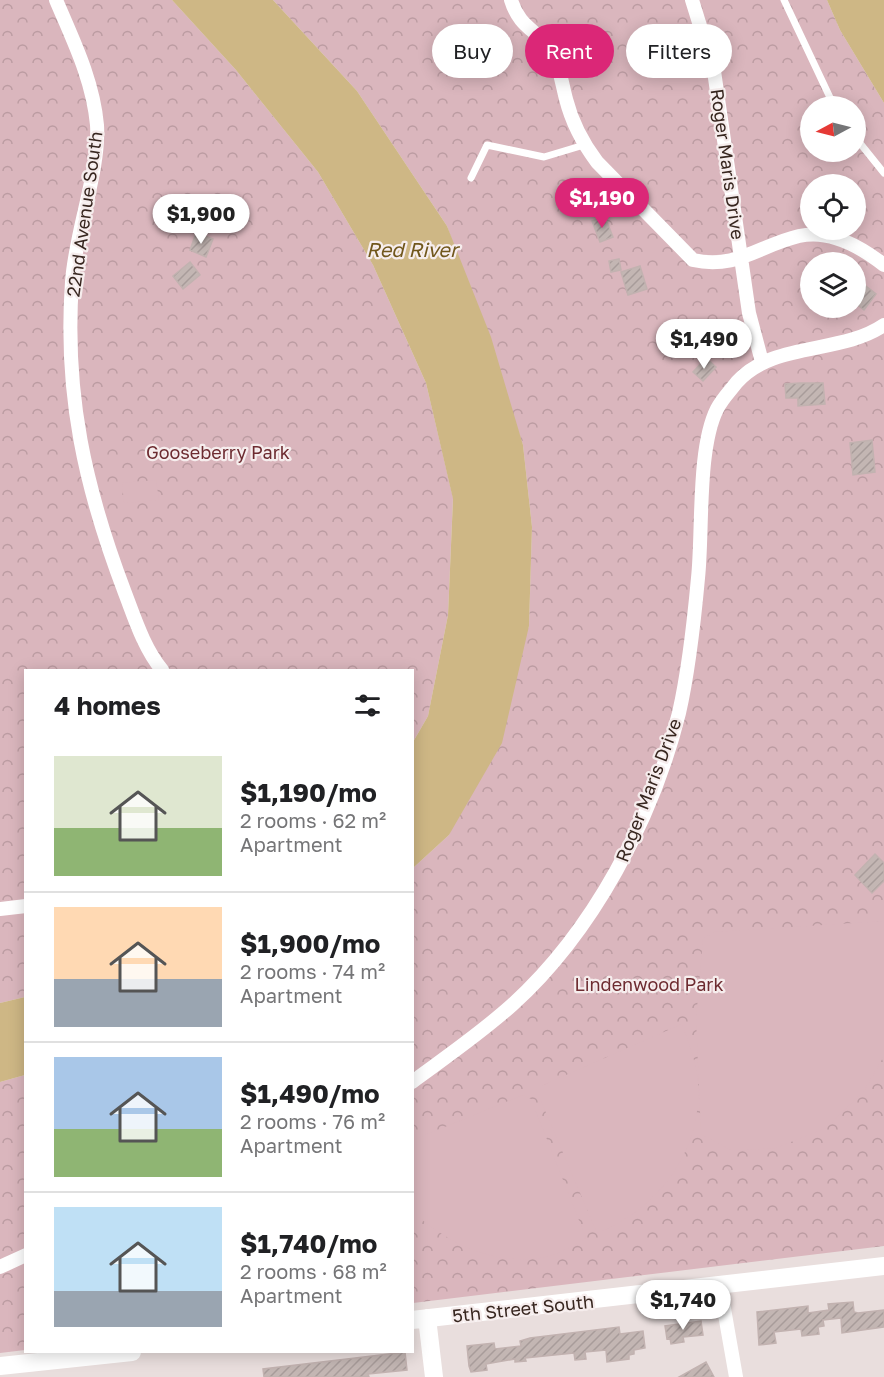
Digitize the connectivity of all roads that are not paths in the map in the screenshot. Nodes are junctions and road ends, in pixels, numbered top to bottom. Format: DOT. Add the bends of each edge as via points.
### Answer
graph roads {
  1 [pos="56,0"];
  2 [pos="511,0"];
  3 [pos="692,0"];
  4 [pos="784,0"];
  5 [pos="829,96"];
  6 [pos="584,145"];
  7 [pos="866,151"];
  8 [pos="884,173"];
  9 [pos="471,178"];
  10 [pos="742,259"];
  11 [pos="884,265"];
  12 [pos="882,329"];
  13 [pos="762,363"];
  14 [pos="161,669"];
  15 [pos="24,906"];
  16 [pos="0,909"];
  17 [pos="414,1080"];
  18 [pos="24,1256"];
  19 [pos="884,1266"];
  20 [pos="0,1267"];
  21 [pos="720,1286"];
  22 [pos="420,1319"];
  23 [pos="123,1353"];
  24 [pos="0,1366"];
  25 [pos="434,1377"];
  26 [pos="736,1377"];
  1 -- 14 [label="street, 22nd Avenue South" via="90,86 97,127 72,281 73,386 81,452 113,562 142,637"];
  2 -- 6 [label="street, Roger Maris Drive" via="525,27 539,35 553,53"];
  3 -- 10 [label="street, Roger Maris Drive" via="714,71"];
  4 -- 5 [label="lane"];
  6 -- 9 [label="lane" via="544,157 487,145"];
  6 -- 10 [label="street, Roger Maris Drive" via="693,260 710,264"];
  7 -- 8 [label="lane"];
  10 -- 11 [label="street" via="801,235 837,238 862,248"];
  10 -- 13 [label="street, Roger Maris Drive" via="749,313"];
  12 -- 13 [label="street, Roger Maris Drive"];
  13 -- 17 [label="street, Roger Maris Drive" via="742,377 716,411 705,458 699,576 678,713 657,778 617,873 574,934 514,1003"];
  15 -- 16 [label="street"];
  18 -- 20 [label="street"];
  19 -- 21 [label="street, 5th Street South"];
  21 -- 22 [label="street, 5th Street South"];
  21 -- 26 [label="street"];
  22 -- 25 [label="street"];
  23 -- 24 [label="street"];
}
